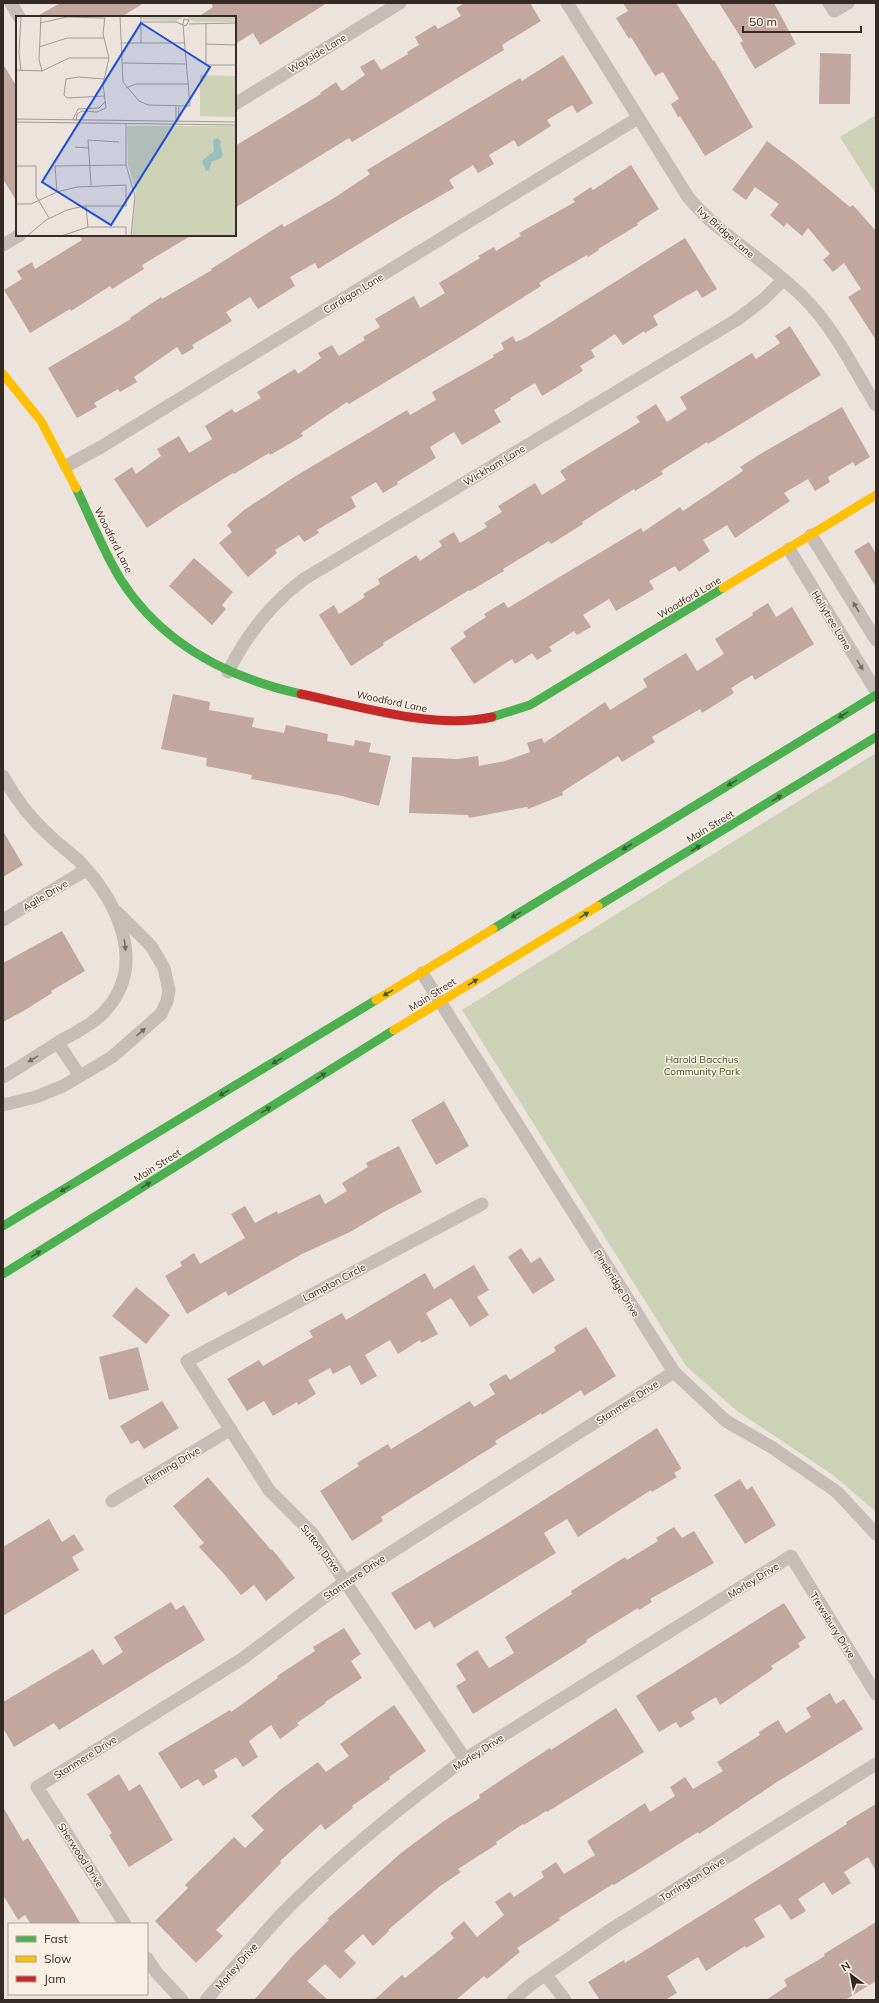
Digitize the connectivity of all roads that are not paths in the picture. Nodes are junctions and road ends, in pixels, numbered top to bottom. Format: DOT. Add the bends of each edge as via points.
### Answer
graph roads {
  1 [pos="11,3"];
  2 [pos="400,3"];
  3 [pos="567,3"];
  4 [pos="848,3"];
  5 [pos="832,7"];
  6 [pos="18,16"];
  7 [pos="236,103"];
  8 [pos="638,118"];
  9 [pos="18,236"];
  10 [pos="3,246"];
  11 [pos="783,280"];
  12 [pos="3,374"];
  13 [pos="872,392"];
  14 [pos="876,405"];
  15 [pos="66,466"];
  16 [pos="876,495"];
  17 [pos="811,535"];
  18 [pos="789,549"];
  19 [pos="876,640"];
  20 [pos="228,672"];
  21 [pos="876,691"];
  22 [pos="876,695"];
  23 [pos="876,737"];
  24 [pos="3,776"];
  25 [pos="86,870"];
  26 [pos="113,908"];
  27 [pos="3,920"];
  28 [pos="422,973"];
  29 [pos="439,1002"];
  30 [pos="58,1043"];
  31 [pos="80,1076"];
  32 [pos="3,1077"];
  33 [pos="3,1105"];
  34 [pos="482,1204"];
  35 [pos="3,1226"];
  36 [pos="3,1274"];
  37 [pos="187,1360"];
  38 [pos="674,1372"];
  39 [pos="231,1429"];
  40 [pos="112,1501"];
  41 [pos="876,1534"];
  42 [pos="791,1556"];
  43 [pos="346,1581"];
  44 [pos="876,1694"];
  45 [pos="465,1759"];
  46 [pos="876,1764"];
  47 [pos="37,1787"];
  48 [pos="124,1923"];
  49 [pos="148,1960"];
  50 [pos="546,1975"];
  51 [pos="182,2000"];
  52 [pos="206,2000"];
  53 [pos="513,2000"];
  54 [pos="565,2000"];
  1 -- 6 [label="street"];
  2 -- 7 [label="street, Wayside Lane"];
  3 -- 8 [label="street, Ivy Bridge Lane"];
  4 -- 5 [label="street"];
  8 -- 11 [label="street, Ivy Bridge Lane" via="695,205"];
  8 -- 15 [label="street, Cardigan Lane" via="108,443"];
  9 -- 10 [label="street"];
  11 -- 13 [label="street, Ivy Bridge Lane" via="806,300 820,317"];
  11 -- 20 [label="street, Wickham Lane" via="738,319 304,579 263,615 247,637"];
  12 -- 15 [label="main road, Woodford Lane" via="37,414"];
  13 -- 14 [label="street, Ivy Bridge Lane"];
  15 -- 20 [label="main road, Woodford Lane" via="109,559 136,599 160,626 178,641 208,662"];
  16 -- 17 [label="main road, Woodford Lane"];
  17 -- 18 [label="main road, Woodford Lane"];
  19 -- 17 [label="street, one-way"];
  18 -- 20 [label="main road, Woodford Lane" via="544,698 521,709 492,718 452,722 422,719 280,689"];
  18 -- 21 [label="street, Hollytree Lane, one-way"];
  22 -- 28 [label="main road, one-way"];
  29 -- 23 [label="main road, Main Street, one-way"];
  24 -- 25 [label="street" via="37,824"];
  25 -- 26 [label="street"];
  25 -- 27 [label="street, Agile Drive"];
  26 -- 30 [label="street, one-way" via="124,936 126,952 124,975 118,991 110,1005 96,1020"];
  31 -- 26 [label="street, one-way" via="112,1057 153,1022 164,1008 168,994 167,975 151,946"];
  28 -- 29 [label="street, Pinebridge Drive"];
  28 -- 35 [label="main road, one-way"];
  36 -- 29 [label="main road, Main Street, one-way"];
  29 -- 38 [label="street, Pinebridge Drive"];
  30 -- 31 [label="street"];
  30 -- 32 [label="street, one-way"];
  31 -- 33 [label="street" via="46,1093"];
  34 -- 37 [label="street, Lampton Circle"];
  37 -- 39 [label="street, Sutton Drive"];
  38 -- 41 [label="street, Pinebridge Drive" via="726,1421 773,1448 837,1492"];
  38 -- 43 [label="street, Stanmere Drive"];
  39 -- 40 [label="street, Fleming Drive"];
  39 -- 43 [label="street, Sutton Drive" via="270,1490 312,1533"];
  42 -- 44 [label="street, Trewsbury Drive"];
  42 -- 45 [label="street, Morley Drive"];
  43 -- 45 [label="street, Sutton Drive"];
  43 -- 47 [label="street, Stanmere Drive" via="242,1659"];
  45 -- 52 [label="street, Morley Drive" via="346,1854 281,1916"];
  46 -- 50 [label="street, Torrington Drive" via="610,1930"];
  47 -- 48 [label="street, Sherwood Drive"];
  49 -- 51 [label="street"];
  50 -- 53 [label="street, Torrington Drive"];
  50 -- 54 [label="street"];
}
